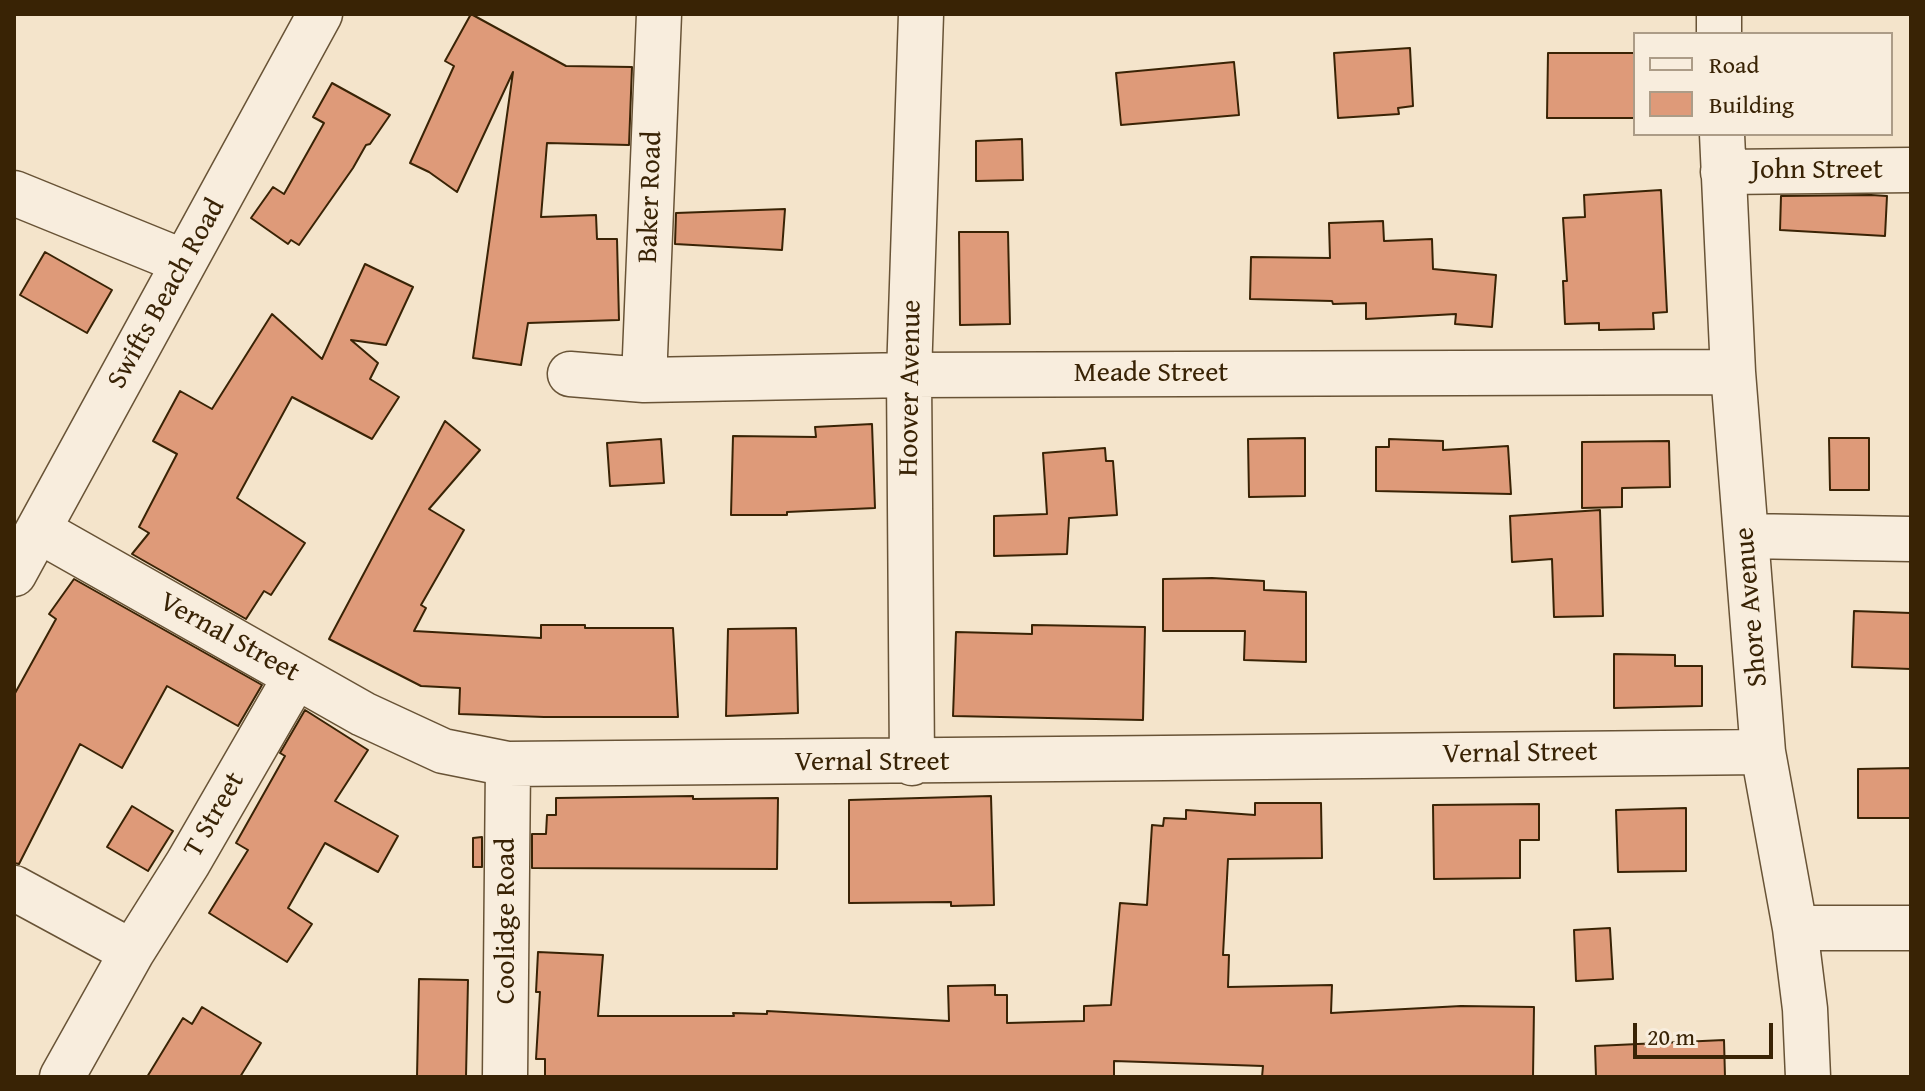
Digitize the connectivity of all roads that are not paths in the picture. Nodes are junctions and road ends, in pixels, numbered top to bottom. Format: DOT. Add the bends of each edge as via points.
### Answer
graph roads {
  1 [pos="320,14"];
  2 [pos="659,14"];
  3 [pos="921,14"];
  4 [pos="1722,153"];
  5 [pos="1911,170"];
  6 [pos="14,193"];
  7 [pos="184,262"];
  8 [pos="1733,372"];
  9 [pos="570,374"];
  10 [pos="909,375"];
  11 [pos="644,380"];
  12 [pos="38,530"];
  13 [pos="1746,536"];
  14 [pos="1911,539"];
  15 [pos="14,574"];
  16 [pos="296,676"];
  17 [pos="1763,752"];
  18 [pos="912,763"];
  19 [pos="508,764"];
  20 [pos="14,888"];
  21 [pos="1795,928"];
  22 [pos="1911,928"];
  23 [pos="132,952"];
  24 [pos="62,1077"];
  25 [pos="505,1077"];
  26 [pos="1808,1077"];
  1 -- 7 [label="street, Swifts Beach Road"];
  2 -- 11 [label="street, Baker Road"];
  3 -- 10 [label="street, Hoover Avenue"];
  4 -- 5 [label="street, John Street"];
  4 -- 8 [label="street, Shore Avenue"];
  6 -- 7 [label="street"];
  7 -- 12 [label="street, Swifts Beach Road"];
  8 -- 10 [label="street, Meade Street"];
  8 -- 13 [label="street, Shore Avenue"];
  9 -- 11 [label="street, Meade Street"];
  10 -- 11 [label="street, Meade Street"];
  10 -- 18 [label="street, Hoover Avenue"];
  12 -- 15 [label="street, Swifts Beach Road"];
  12 -- 16 [label="street, Vernal Street"];
  13 -- 14 [label="street"];
  13 -- 17 [label="street, Shore Avenue"];
  16 -- 19 [label="street, Vernal Street" via="435,748"];
  16 -- 23 [label="street, T Street"];
  17 -- 18 [label="street, Vernal Street"];
  17 -- 21 [label="street, Shore Avenue"];
  18 -- 19 [label="street, Vernal Street"];
  19 -- 25 [label="street, Coolidge Road"];
  20 -- 23 [label="street"];
  21 -- 22 [label="street"];
  21 -- 26 [label="street, Shore Avenue"];
  23 -- 24 [label="street, T Street"];
}
